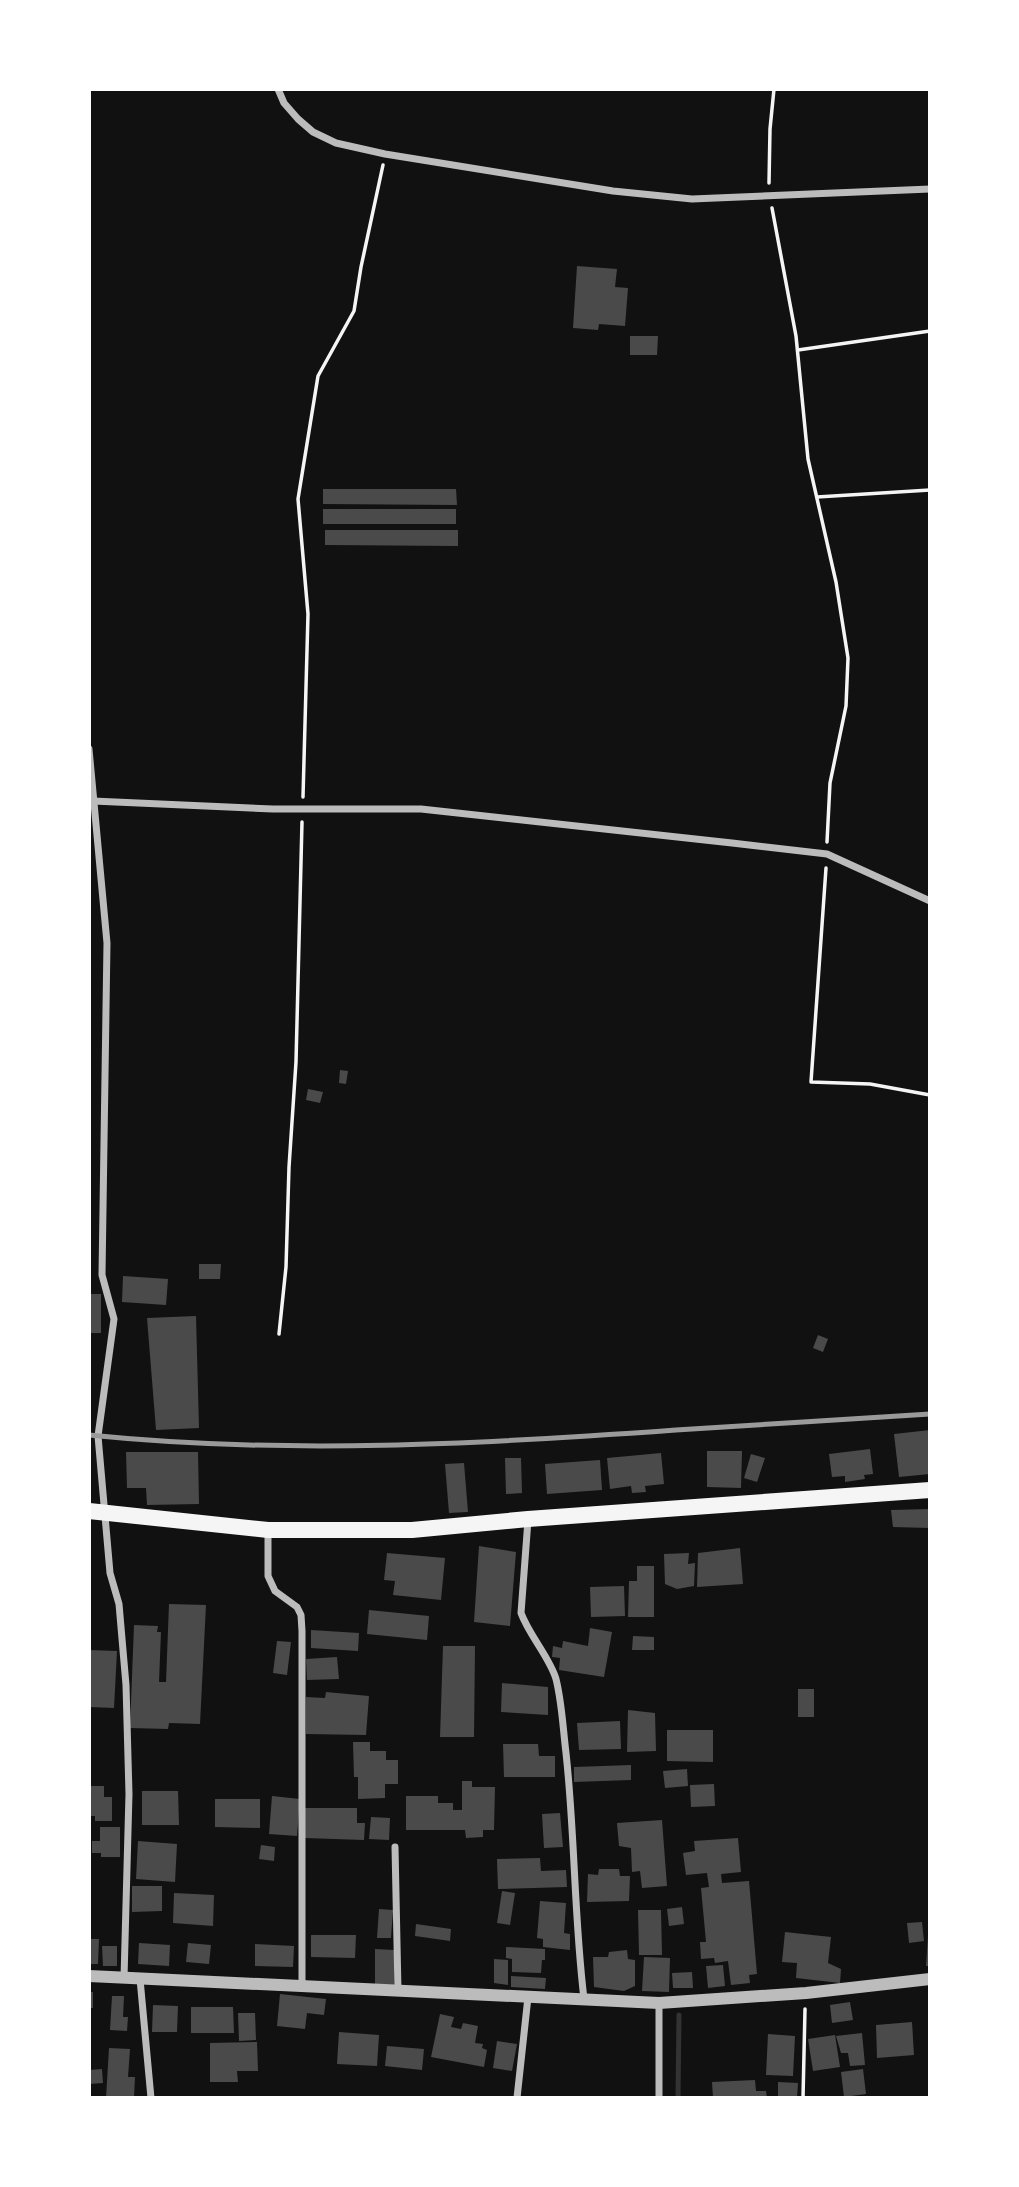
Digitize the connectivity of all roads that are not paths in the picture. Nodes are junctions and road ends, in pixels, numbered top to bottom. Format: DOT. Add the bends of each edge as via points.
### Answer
graph roads {
  1 [pos="278,89"];
  2 [pos="930,188"];
  3 [pos="89,749"];
  4 [pos="93,801"];
  5 [pos="930,901"];
  6 [pos="930,1490"];
  7 [pos="89,1511"];
  8 [pos="106,1513"];
  9 [pos="528,1519"];
  10 [pos="268,1530"];
  11 [pos="395,1847"];
  12 [pos="89,1976"];
  13 [pos="124,1978"];
  14 [pos="140,1979"];
  15 [pos="930,1979"];
  16 [pos="302,1986"];
  17 [pos="398,1991"];
  18 [pos="528,1997"];
  19 [pos="584,1999"];
  20 [pos="659,2003"];
  21 [pos="659,2096"];
  22 [pos="151,2098"];
  23 [pos="517,2098"];
  1 -- 2 [label="street" via="298,119 336,143 613,191 692,198"];
  3 -- 4 [label="street"];
  4 -- 5 [label="street" via="421,809 827,854"];
  4 -- 8 [label="street" via="107,943 102,1275 114,1320 98,1436"];
  6 -- 9 [label="highway"];
  7 -- 8 [label="highway"];
  8 -- 10 [label="highway"];
  8 -- 13 [label="street" via="126,1685 129,1794"];
  9 -- 10 [label="highway" via="412,1530"];
  9 -- 19 [label="street" via="521,1613 555,1676 559,1696"];
  10 -- 16 [label="street" via="268,1576 275,1591 297,1607 302,1623"];
  11 -- 17 [label="street"];
  12 -- 13 [label="street"];
  13 -- 14 [label="street"];
  14 -- 16 [label="street"];
  14 -- 22 [label="street"];
  15 -- 20 [label="street"];
  16 -- 17 [label="street"];
  17 -- 18 [label="street"];
  18 -- 19 [label="street"];
  18 -- 23 [label="street"];
  19 -- 20 [label="street"];
  20 -- 21 [label="street"];
}
